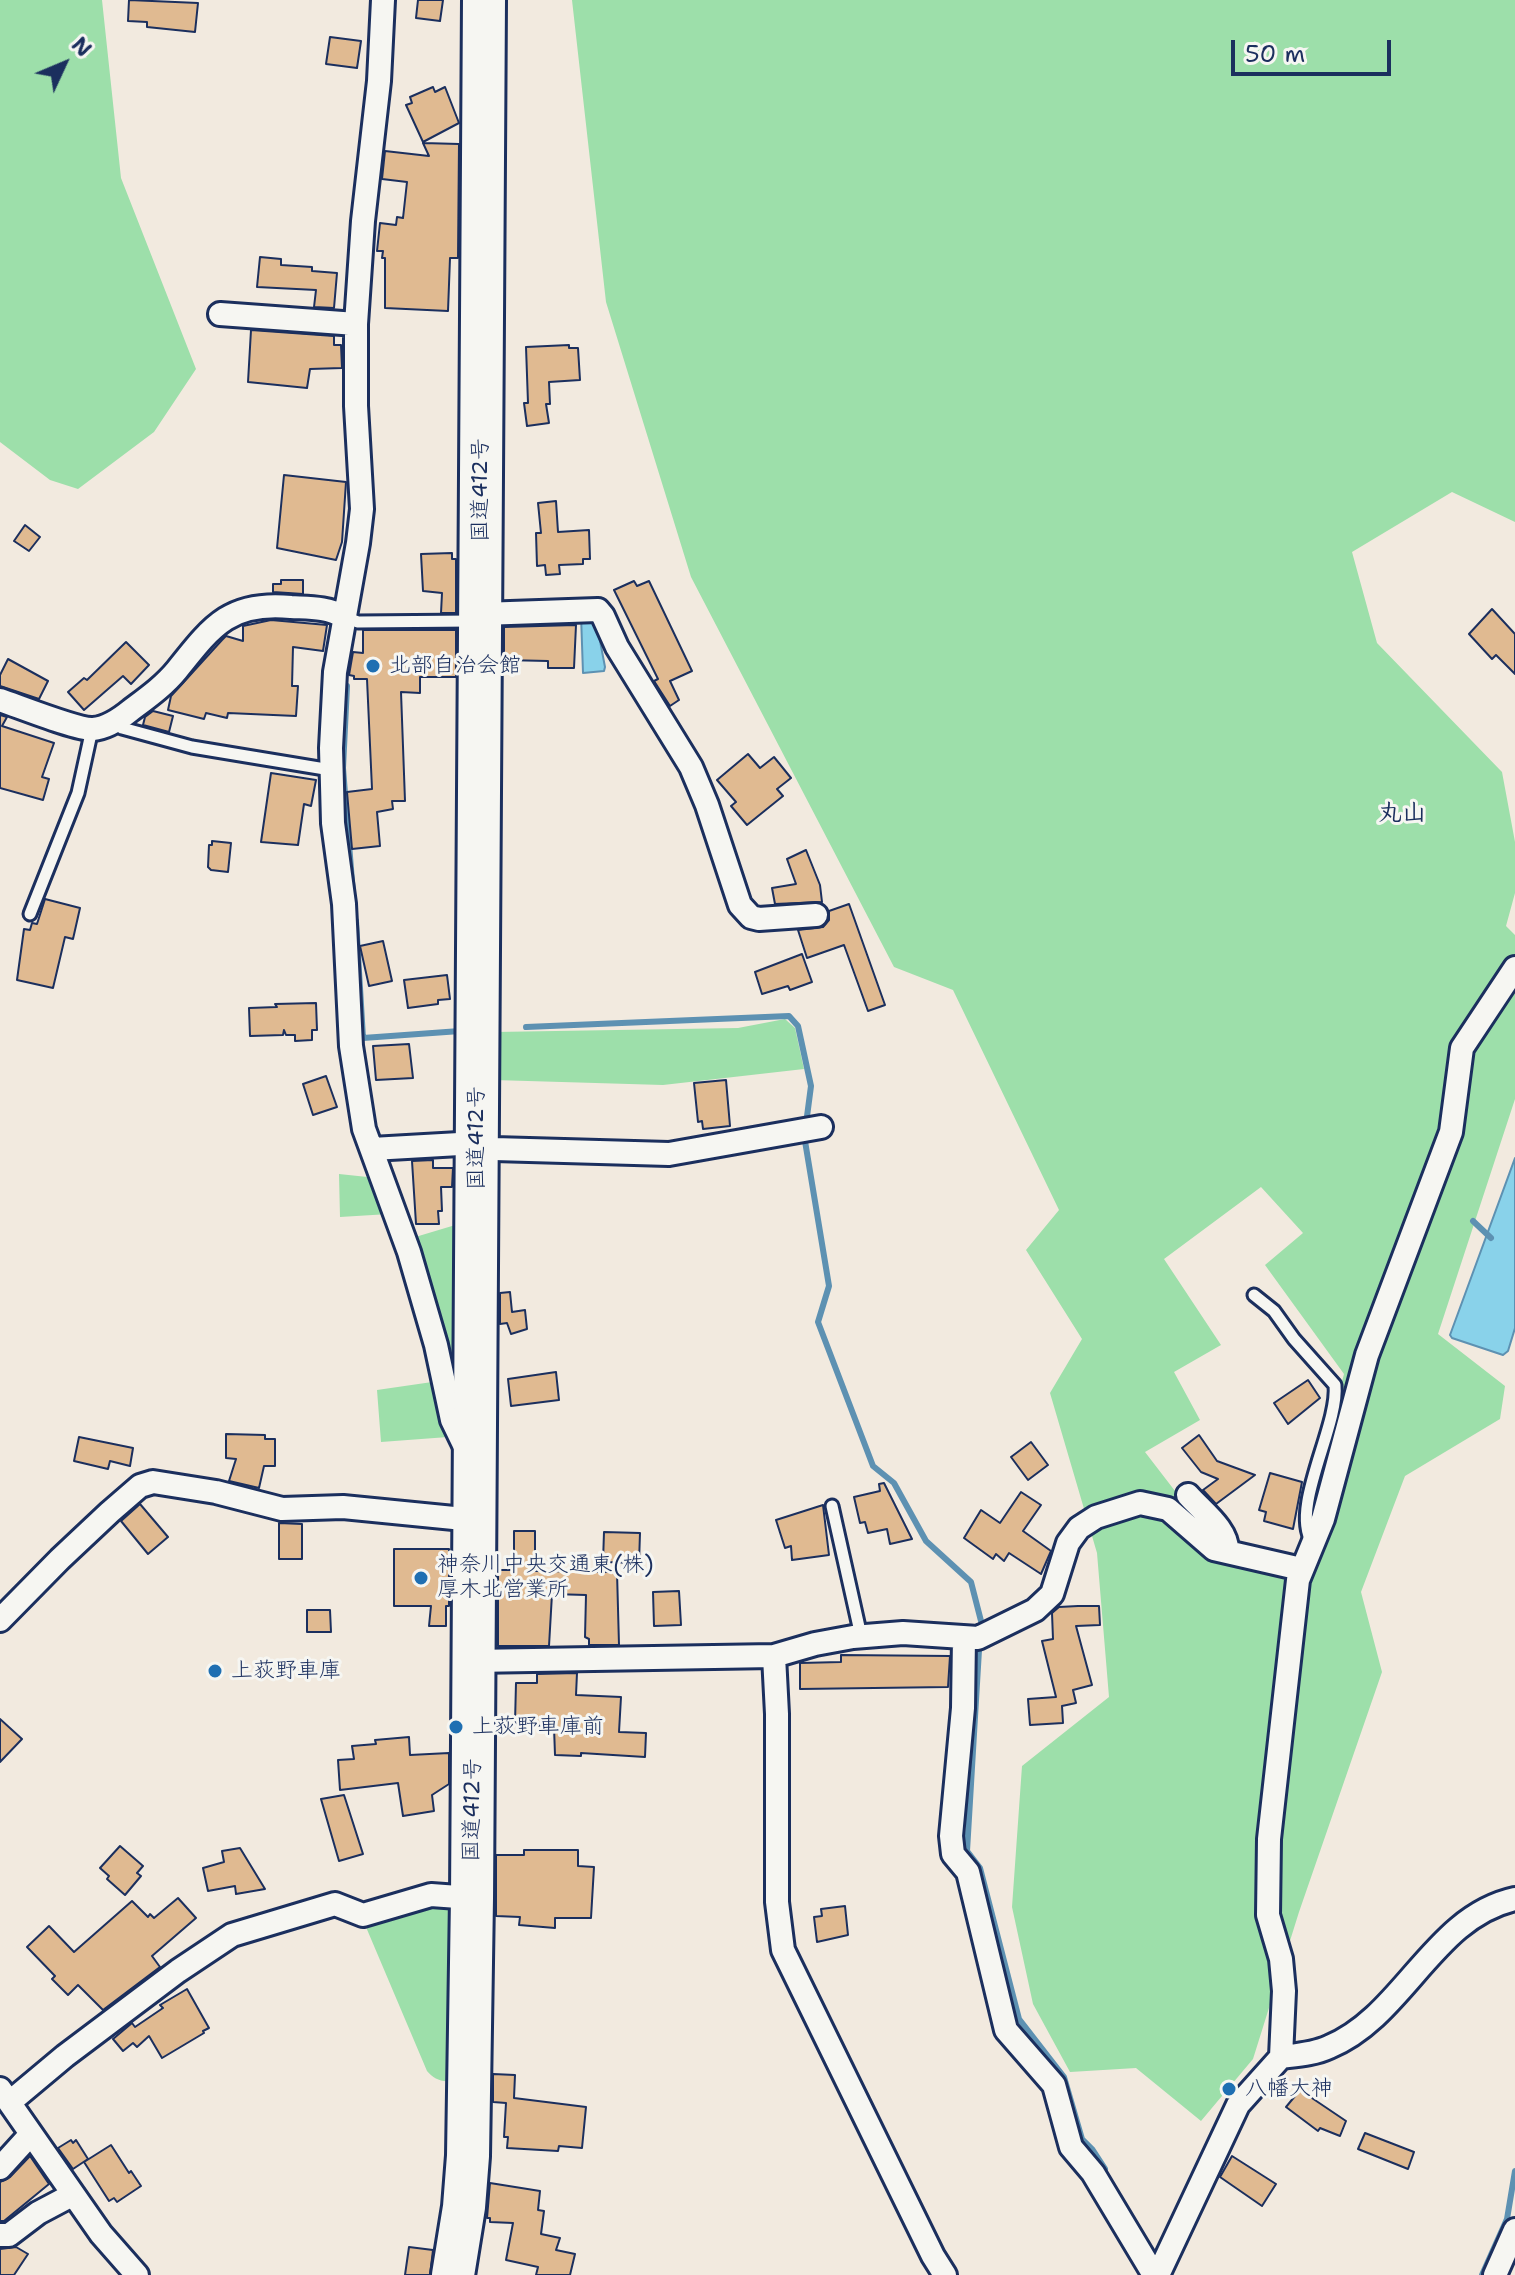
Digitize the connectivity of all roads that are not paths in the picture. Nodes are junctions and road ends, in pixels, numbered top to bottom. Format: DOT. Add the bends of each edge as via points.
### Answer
graph roads {
  1 [pos="383,0"];
  2 [pos="484,0"];
  3 [pos="220,314"];
  4 [pos="356,324"];
  5 [pos="344,617"];
  6 [pos="481,618"];
  7 [pos="0,700"];
  8 [pos="103,726"];
  9 [pos="331,770"];
  10 [pos="30,914"];
  11 [pos="816,915"];
  12 [pos="1515,968"];
  13 [pos="812,1128"];
  14 [pos="477,1143"];
  15 [pos="372,1149"];
  16 [pos="1254,1295"];
  17 [pos="474,1467"];
  18 [pos="1188,1495"];
  19 [pos="832,1506"];
  20 [pos="474,1520"];
  21 [pos="1312,1543"];
  22 [pos="1227,1552"];
  23 [pos="1301,1569"];
  24 [pos="0,1620"];
  25 [pos="861,1636"];
  26 [pos="964,1638"];
  27 [pos="774,1656"];
  28 [pos="473,1661"];
  29 [pos="472,1898"];
  30 [pos="1515,1899"];
  31 [pos="1281,2057"];
  32 [pos="5,2096"];
  33 [pos="31,2134"];
  34 [pos="0,2168"];
  35 [pos="72,2195"];
  36 [pos="1515,2230"];
  37 [pos="0,2235"];
  38 [pos="137,2275"];
  39 [pos="453,2275"];
  40 [pos="945,2275"];
  41 [pos="1156,2275"];
  42 [pos="1495,2275"];
  1 -- 4 [label="street"];
  2 -- 6 [label="highway, 国道412号"];
  3 -- 4 [label="street"];
  4 -- 5 [label="street" via="362,509"];
  5 -- 6 [label="lane" via="358,622"];
  5 -- 8 [label="street" via="334,610 274,605 226,617 165,683"];
  5 -- 9 [label="street" via="335,672"];
  6 -- 11 [label="street" via="598,610 691,767 740,905 759,919"];
  6 -- 14 [label="highway, 国道412号"];
  7 -- 8 [label="street"];
  8 -- 9 [label="lane"];
  8 -- 10 [label="lane"];
  9 -- 15 [label="street" via="351,1046"];
  12 -- 21 [label="street" via="1462,1048 1451,1132 1367,1355"];
  13 -- 14 [label="street" via="669,1154 494,1149"];
  14 -- 15 [label="street"];
  14 -- 17 [label="highway, 国道412号"];
  15 -- 17 [label="street" via="423,1298 452,1420"];
  16 -- 21 [label="lane" via="1274,1311 1335,1385 1307,1509 1306,1533"];
  17 -- 20 [label="highway, 国道412号"];
  18 -- 22 [label="street" via="1221,1532"];
  19 -- 25 [label="lane"];
  20 -- 24 [label="street" via="343,1507 282,1509 153,1482 140,1486 110,1512"];
  20 -- 28 [label="highway, 国道412号"];
  21 -- 23 [label="street"];
  22 -- 23 [label="street"];
  22 -- 26 [label="street" via="1199,1539 1168,1509 1150,1503 1096,1517 1068,1543 1058,1583 1042,1604 978,1638"];
  23 -- 31 [label="street" via="1269,1839 1268,1915 1284,1991"];
  25 -- 26 [label="street"];
  25 -- 27 [label="street"];
  26 -- 41 [label="street" via="951,1836 953,1854 968,1872 1006,2030 1054,2085 1071,2147"];
  27 -- 28 [label="street"];
  27 -- 40 [label="street" via="777,1902 783,1950"];
  28 -- 29 [label="highway, 国道412号"];
  29 -- 32 [label="street" via="431,1895 363,1915 335,1904 232,1935"];
  29 -- 39 [label="highway, 国道412号" via="468,2156"];
  30 -- 31 [label="street" via="1497,1903 1462,1924 1406,1985 1341,2041 1312,2053"];
  31 -- 41 [label="street" via="1238,2105"];
  32 -- 33 [label="street"];
  33 -- 34 [label="street"];
  33 -- 35 [label="street"];
  35 -- 37 [label="street" via="9,2235"];
  35 -- 38 [label="street"];
  36 -- 42 [label="street"];
}
